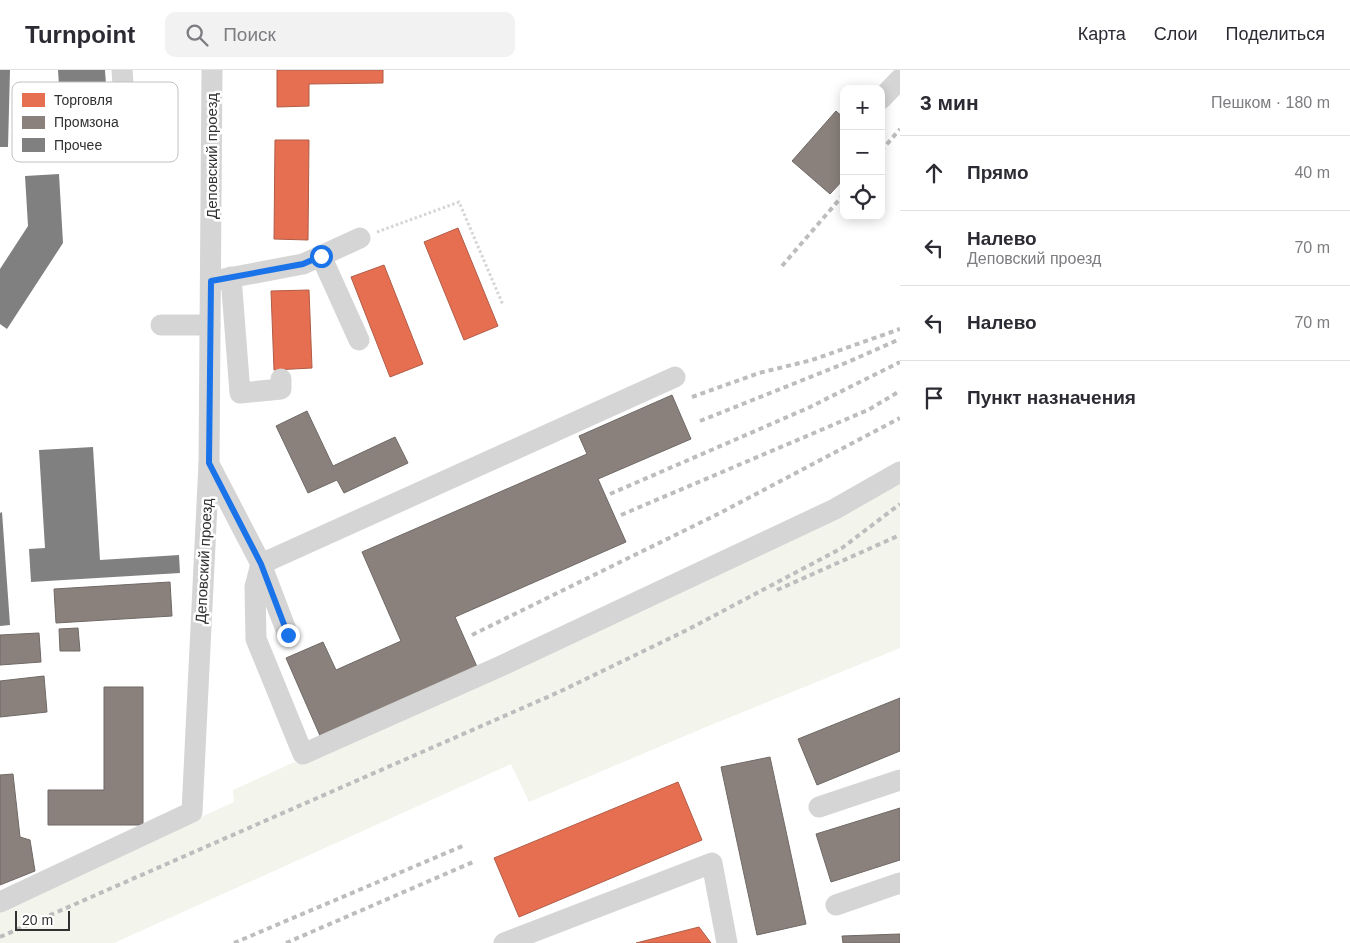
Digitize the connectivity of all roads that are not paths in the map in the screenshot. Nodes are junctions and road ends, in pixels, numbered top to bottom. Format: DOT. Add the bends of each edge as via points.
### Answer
graph roads {
  1 [pos="212,70"];
  2 [pos="900,79"];
  3 [pos="885,95"];
  4 [pos="360,238"];
  5 [pos="321,256"];
  6 [pos="231,277"];
  7 [pos="211,281"];
  8 [pos="161,325"];
  9 [pos="210,325"];
  10 [pos="359,340"];
  11 [pos="675,376"];
  12 [pos="281,379"];
  13 [pos="209,463"];
  14 [pos="900,472"];
  15 [pos="261,564"];
  16 [pos="288,635"];
  17 [pos="900,780"];
  18 [pos="818,807"];
  19 [pos="900,884"];
  20 [pos="0,902"];
  21 [pos="836,905"];
  22 [pos="504,943"];
  23 [pos="728,943"];
  1 -- 7 [label="street, Деповский проезд"];
  2 -- 3 [label="street"];
  4 -- 5 [label="street"];
  5 -- 6 [label="street" via="303,264"];
  5 -- 10 [label="street"];
  6 -- 7 [label="street"];
  6 -- 12 [label="street" via="240,394 281,388"];
  7 -- 9 [label="street, Деповский проезд"];
  8 -- 9 [label="street"];
  9 -- 13 [label="street, Деповский проезд"];
  11 -- 15 [label="street"];
  13 -- 15 [label="street"];
  13 -- 20 [label="street, Деповский проезд" via="192,812"];
  14 -- 15 [label="street" via="835,509 736,556 303,754 256,639 255,586"];
  15 -- 16 [label="street"];
  17 -- 18 [label="street"];
  19 -- 21 [label="street"];
  22 -- 23 [label="street" via="712,862"];
}
